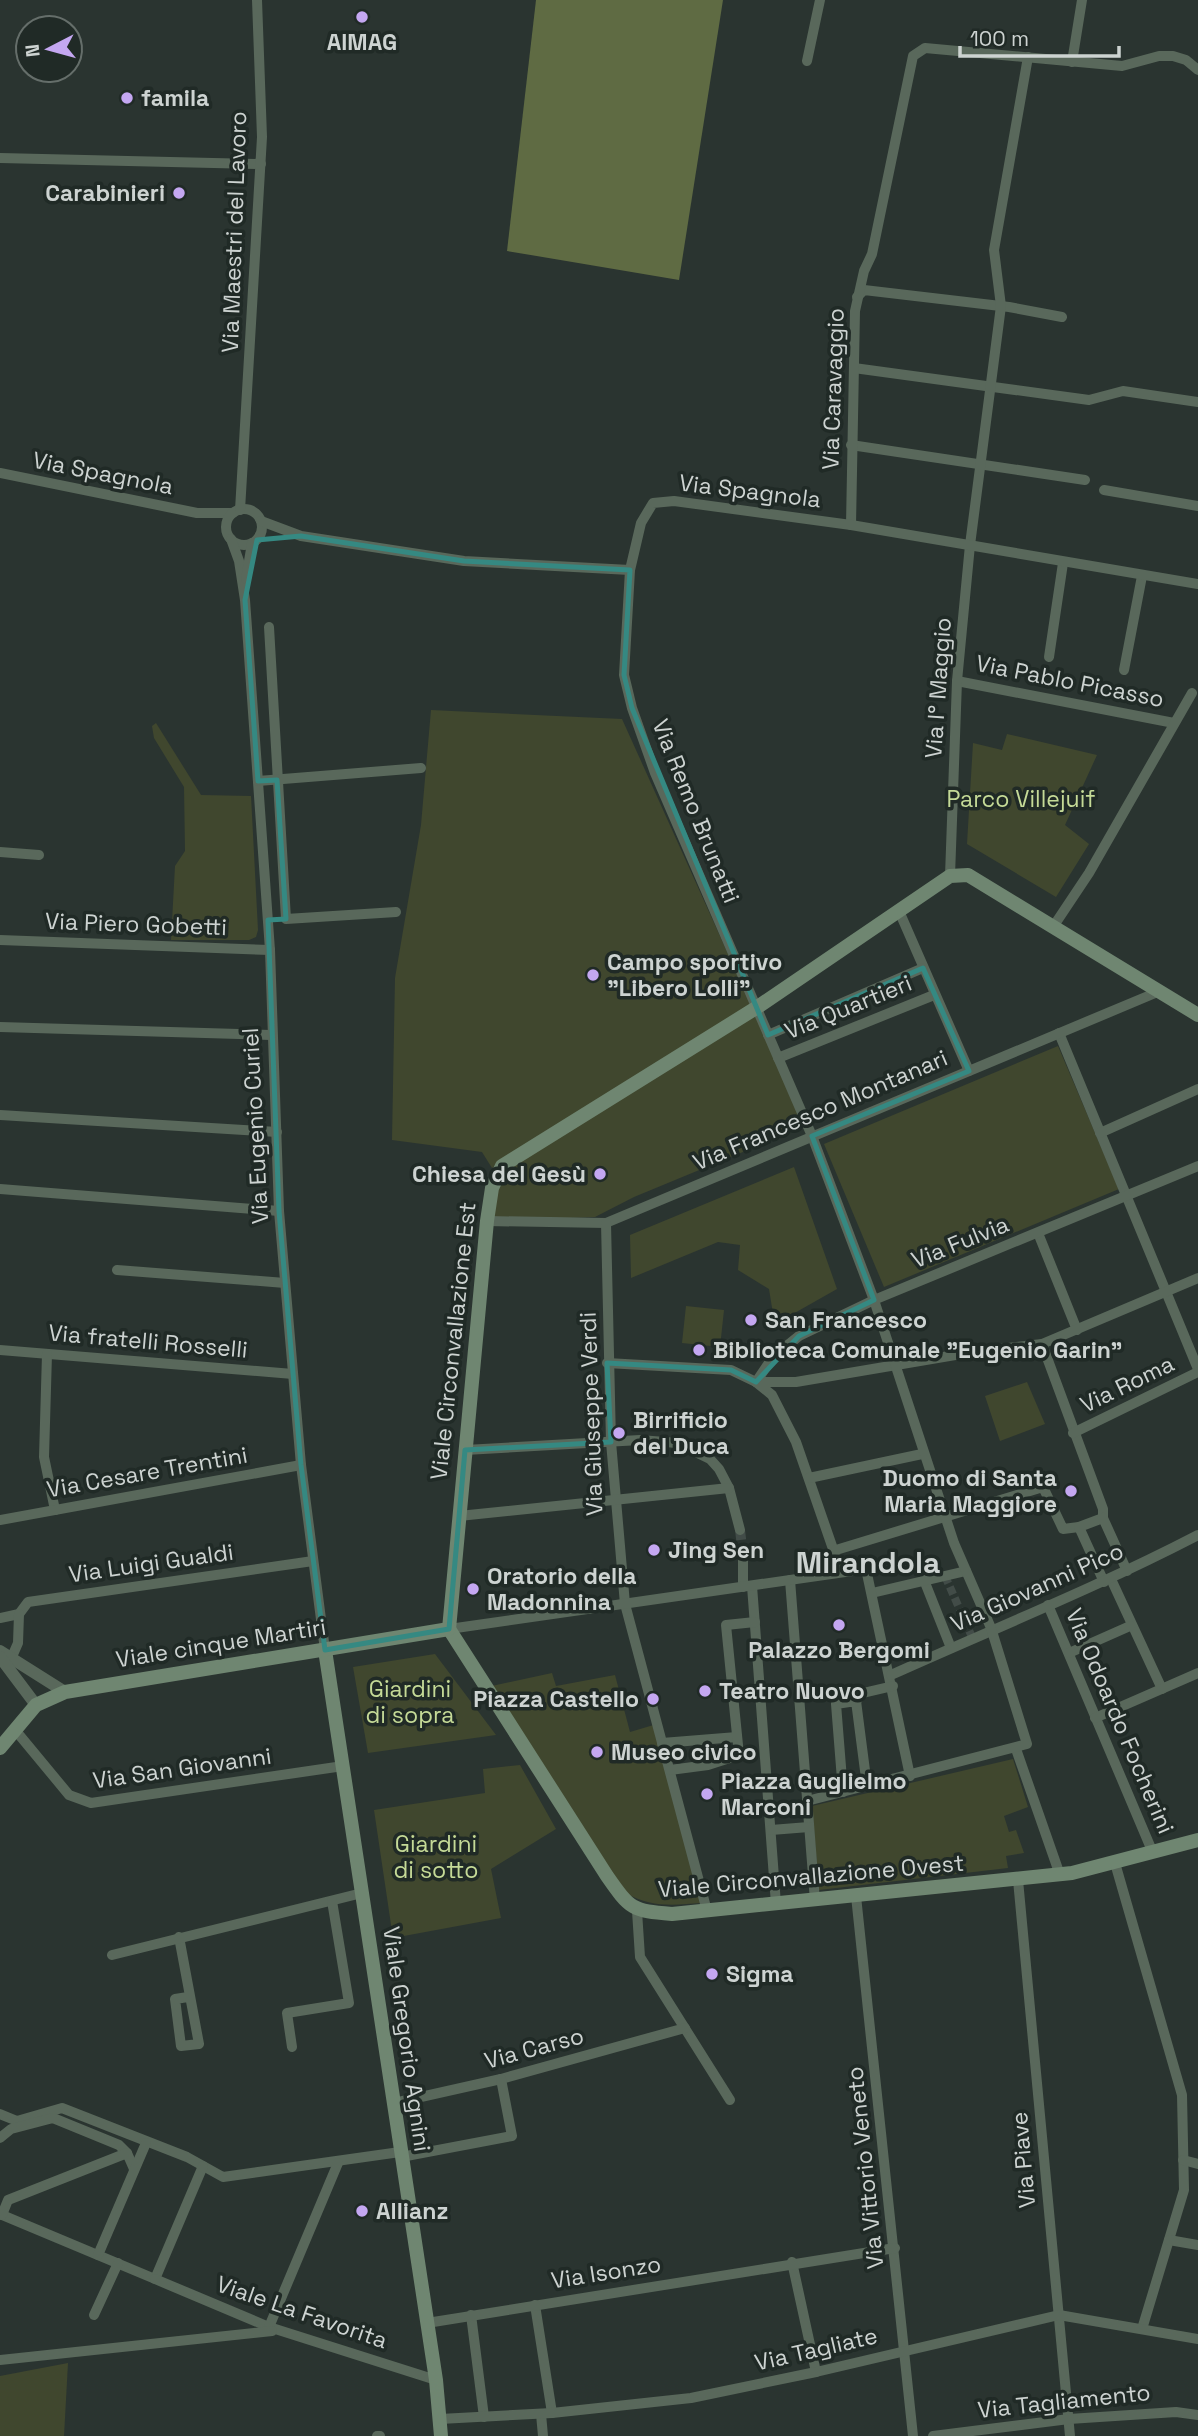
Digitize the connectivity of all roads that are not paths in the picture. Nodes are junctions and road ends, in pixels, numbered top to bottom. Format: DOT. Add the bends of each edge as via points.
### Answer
graph roads {
  1 [pos="257,0"];
  2 [pos="820,0"];
  3 [pos="1082,0"];
  4 [pos="1028,57"];
  5 [pos="807,61"];
  6 [pos="1072,62"];
  7 [pos="1198,70"];
  8 [pos="0,158"];
  9 [pos="261,164"];
  10 [pos="857,297"];
  11 [pos="1001,306"];
  12 [pos="1062,317"];
  13 [pos="854,368"];
  14 [pos="993,385"];
  15 [pos="1198,402"];
  16 [pos="851,444"];
  17 [pos="981,464"];
  18 [pos="245,465"];
  19 [pos="0,473"];
  20 [pos="1085,480"];
  21 [pos="1104,490"];
  22 [pos="1198,506"];
  23 [pos="237,511"];
  24 [pos="197,513"];
  25 [pos="257,516"];
  26 [pos="851,525"];
  27 [pos="229,536"];
  28 [pos="301,536"];
  29 [pos="254,541"];
  30 [pos="970,545"];
  31 [pos="1063,562"];
  32 [pos="630,570"];
  33 [pos="1142,576"];
  34 [pos="1198,584"];
  35 [pos="245,600"];
  36 [pos="269,627"];
  37 [pos="1049,657"];
  38 [pos="1124,670"];
  39 [pos="957,681"];
  40 [pos="1192,693"];
  41 [pos="1174,723"];
  42 [pos="421,768"];
  43 [pos="278,780"];
  44 [pos="258,781"];
  45 [pos="0,852"];
  46 [pos="39,855"];
  47 [pos="950,876"];
  48 [pos="899,911"];
  49 [pos="396,912"];
  50 [pos="286,919"];
  51 [pos="268,920"];
  52 [pos="1053,927"];
  53 [pos="0,940"];
  54 [pos="270,950"];
  55 [pos="923,968"];
  56 [pos="1160,991"];
  57 [pos="934,995"];
  58 [pos="756,1008"];
  59 [pos="1198,1015"];
  60 [pos="0,1027"];
  61 [pos="1059,1033"];
  62 [pos="271,1035"];
  63 [pos="768,1035"];
  64 [pos="778,1058"];
  65 [pos="969,1071"];
  66 [pos="1198,1089"];
  67 [pos="0,1115"];
  68 [pos="277,1132"];
  69 [pos="1100,1133"];
  70 [pos="812,1136"];
  71 [pos="1198,1166"];
  72 [pos="0,1189"];
  73 [pos="1127,1196"];
  74 [pos="279,1210"];
  75 [pos="487,1221"];
  76 [pos="606,1223"];
  77 [pos="1038,1233"];
  78 [pos="117,1270"];
  79 [pos="1198,1278"];
  80 [pos="285,1283"];
  81 [pos="1168,1292"];
  82 [pos="874,1300"];
  83 [pos="1077,1330"];
  84 [pos="1042,1344"];
  85 [pos="0,1350"];
  86 [pos="47,1354"];
  87 [pos="607,1363"];
  88 [pos="894,1366"];
  89 [pos="1198,1371"];
  90 [pos="293,1374"];
  91 [pos="755,1382"];
  92 [pos="1073,1433"];
  93 [pos="611,1443"];
  94 [pos="465,1450"];
  95 [pos="922,1454"];
  96 [pos="301,1465"];
  97 [pos="809,1478"];
  98 [pos="729,1488"];
  99 [pos="614,1500"];
  100 [pos="55,1510"];
  101 [pos="944,1515"];
  102 [pos="459,1517"];
  103 [pos="1103,1518"];
  104 [pos="0,1520"];
  105 [pos="1079,1527"];
  106 [pos="740,1530"];
  107 [pos="1198,1535"];
  108 [pos="836,1550"];
  109 [pos="743,1555"];
  110 [pos="313,1561"];
  111 [pos="966,1571"];
  112 [pos="1127,1571"];
  113 [pos="841,1572"];
  114 [pos="790,1580"];
  115 [pos="923,1580"];
  116 [pos="1107,1580"];
  117 [pos="748,1586"];
  118 [pos="872,1592"];
  119 [pos="625,1604"];
  120 [pos="1048,1605"];
  121 [pos="19,1614"];
  122 [pos="0,1618"];
  123 [pos="755,1622"];
  124 [pos="1130,1626"];
  125 [pos="991,1628"];
  126 [pos="449,1629"];
  127 [pos="951,1648"];
  128 [pos="325,1650"];
  129 [pos="1069,1653"];
  130 [pos="4,1656"];
  131 [pos="1197,1675"];
  132 [pos="892,1680"];
  133 [pos="1162,1689"];
  134 [pos="65,1692"];
  135 [pos="856,1701"];
  136 [pos="36,1705"];
  137 [pos="1096,1718"];
  138 [pos="16,1731"];
  139 [pos="737,1737"];
  140 [pos="662,1743"];
  141 [pos="0,1748"];
  142 [pos="1017,1749"];
  143 [pos="342,1766"];
  144 [pos="670,1770"];
  145 [pos="909,1776"];
  146 [pos="867,1786"];
  147 [pos="843,1792"];
  148 [pos="807,1801"];
  149 [pos="809,1827"];
  150 [pos="771,1830"];
  151 [pos="1198,1840"];
  152 [pos="1153,1853"];
  153 [pos="1115,1863"];
  154 [pos="1060,1875"];
  155 [pos="1018,1880"];
  156 [pos="362,1894"];
  157 [pos="856,1896"];
  158 [pos="332,1901"];
  159 [pos="815,1901"];
  160 [pos="776,1904"];
  161 [pos="707,1910"];
  162 [pos="636,1911"];
  163 [pos="179,1937"];
  164 [pos="112,1955"];
  165 [pos="188,1997"];
  166 [pos="685,2028"];
  167 [pos="292,2047"];
  168 [pos="501,2079"];
  169 [pos="730,2100"];
  170 [pos="394,2103"];
  171 [pos="0,2114"];
  172 [pos="0,2137"];
  173 [pos="146,2143"];
  174 [pos="127,2153"];
  175 [pos="400,2155"];
  176 [pos="1183,2160"];
  177 [pos="338,2162"];
  178 [pos="1198,2164"];
  179 [pos="203,2166"];
  180 [pos="134,2169"];
  181 [pos="1,2214"];
  182 [pos="1169,2240"];
  183 [pos="1198,2245"];
  184 [pos="895,2248"];
  185 [pos="98,2255"];
  186 [pos="118,2263"];
  187 [pos="792,2263"];
  188 [pos="155,2279"];
  189 [pos="535,2305"];
  190 [pos="94,2315"];
  191 [pos="471,2315"];
  192 [pos="1059,2315"];
  193 [pos="427,2322"];
  194 [pos="268,2327"];
  195 [pos="1142,2329"];
  196 [pos="282,2331"];
  197 [pos="1198,2339"];
  198 [pos="906,2351"];
  199 [pos="0,2360"];
  200 [pos="816,2372"];
  201 [pos="436,2380"];
  202 [pos="546,2414"];
  203 [pos="1198,2415"];
  204 [pos="484,2417"];
  205 [pos="440,2419"];
  206 [pos="1069,2419"];
  207 [pos="441,2436"];
  208 [pos="543,2436"];
  209 [pos="913,2436"];
  210 [pos="933,2436"];
  211 [pos="1070,2436"];
  1 -- 9 [label="street, Via Maestri del Lavoro"];
  2 -- 5 [label="street"];
  3 -- 6 [label="street"];
  4 -- 6 [label="street, Via Caravaggio"];
  4 -- 10 [label="street, Via Caravaggio" via="925,48 913,56 872,254"];
  4 -- 11 [label="street, Via I° Maggio" via="994,250"];
  6 -- 7 [label="street, Via Caravaggio" via="1122,66 1174,56"];
  8 -- 9 [label="street"];
  9 -- 18 [label="street, Via Maestri del Lavoro"];
  10 -- 11 [label="street" via="864,290"];
  10 -- 13 [label="street, Via Caravaggio"];
  11 -- 12 [label="street"];
  11 -- 14 [label="street, Via I° Maggio"];
  13 -- 14 [label="street"];
  13 -- 16 [label="street, Via Caravaggio"];
  14 -- 15 [label="street" via="1089,400 1123,391"];
  14 -- 17 [label="street, Via I° Maggio"];
  16 -- 17 [label="street"];
  16 -- 26 [label="street, Via Caravaggio"];
  17 -- 20 [label="street"];
  17 -- 30 [label="street, Via I° Maggio"];
  18 -- 23 [label="street, Via Maestri del Lavoro"];
  18 -- 25 [label="street, Via Maestri del Lavoro"];
  19 -- 24 [label="street, Via Spagnola"];
  21 -- 22 [label="street"];
  23 -- 24 [label="street, Via Spagnola"];
  23 -- 25 [label="street"];
  23 -- 27 [label="street" via="227,522"];
  24 -- 27 [label="street, Via Spagnola" via="213,520"];
  25 -- 28 [label="street"];
  25 -- 29 [label="street" via="261,531"];
  26 -- 30 [label="street, Via Spagnola"];
  26 -- 32 [label="street, Via Spagnola" via="653,503 641,523"];
  27 -- 29 [label="street" via="241,545"];
  27 -- 35 [label="street, Via Eugenio Curiel" via="239,561"];
  28 -- 29 [label="street"];
  28 -- 32 [label="street" via="464,561"];
  29 -- 35 [label="street, Via Eugenio Curiel"];
  30 -- 31 [label="street, Via Spagnola"];
  30 -- 39 [label="street, Via I° Maggio"];
  31 -- 33 [label="street, Via Spagnola"];
  31 -- 37 [label="street"];
  32 -- 58 [label="street, Via Remo Brunatti" via="624,675 632,708 655,773"];
  33 -- 34 [label="street, Via Spagnola"];
  33 -- 38 [label="street"];
  35 -- 44 [label="street, Via Eugenio Curiel"];
  36 -- 43 [label="street"];
  39 -- 41 [label="street, Via Pablo Picasso"];
  39 -- 47 [label="street, Via I° Maggio"];
  40 -- 41 [label="street, Via Pablo Picasso"];
  41 -- 52 [label="street, Via Pablo Picasso"];
  42 -- 43 [label="street"];
  43 -- 44 [label="street"];
  43 -- 50 [label="street"];
  44 -- 51 [label="street, Via Eugenio Curiel"];
  45 -- 46 [label="street"];
  47 -- 48 [label="main road, Viale Circonvallazione Est"];
  47 -- 52 [label="main road" via="968,875"];
  48 -- 55 [label="street"];
  48 -- 58 [label="main road, Viale Circonvallazione Est"];
  49 -- 50 [label="street"];
  50 -- 51 [label="street"];
  51 -- 54 [label="street, Via Eugenio Curiel"];
  52 -- 56 [label="main road"];
  53 -- 54 [label="street, Via Piero Gobetti"];
  54 -- 62 [label="street, Via Eugenio Curiel"];
  55 -- 57 [label="street"];
  55 -- 63 [label="street"];
  56 -- 59 [label="main road"];
  56 -- 61 [label="street, Via Francesco Montanari"];
  57 -- 64 [label="street, Via Quartieri"];
  57 -- 65 [label="street"];
  58 -- 63 [label="street, Via Remo Brunatti"];
  58 -- 75 [label="main road, Viale Circonvallazione Est" via="502,1166 492,1188"];
  60 -- 62 [label="street"];
  61 -- 65 [label="street, Via Francesco Montanari"];
  61 -- 69 [label="street"];
  62 -- 68 [label="street, Via Eugenio Curiel"];
  63 -- 64 [label="street, Via Remo Brunatti"];
  64 -- 70 [label="street, Via Remo Brunatti"];
  65 -- 70 [label="street, Via Francesco Montanari"];
  66 -- 69 [label="street"];
  67 -- 68 [label="street"];
  68 -- 74 [label="street, Via Eugenio Curiel"];
  69 -- 73 [label="street"];
  70 -- 76 [label="street, Via Francesco Montanari"];
  70 -- 82 [label="street, Via Remo Brunatti"];
  71 -- 73 [label="street, Via Fulvia"];
  72 -- 74 [label="street"];
  73 -- 77 [label="street, Via Fulvia"];
  73 -- 81 [label="street"];
  74 -- 80 [label="street, Via Eugenio Curiel"];
  75 -- 76 [label="street, Via Francesco Montanari"];
  75 -- 94 [label="main road, Viale Circonvallazione Est"];
  76 -- 87 [label="street, Via Giuseppe Verdi"];
  77 -- 82 [label="street, Via Fulvia"];
  77 -- 83 [label="street"];
  78 -- 80 [label="street"];
  79 -- 81 [label="street"];
  80 -- 90 [label="street, Via Eugenio Curiel"];
  81 -- 83 [label="street"];
  81 -- 89 [label="street"];
  82 -- 88 [label="street, Via Remo Brunatti"];
  82 -- 91 [label="street, Via Fulvia" via="799,1336 773,1357"];
  83 -- 84 [label="street"];
  84 -- 88 [label="street"];
  84 -- 92 [label="street"];
  85 -- 86 [label="street, Via fratelli Rosselli"];
  86 -- 90 [label="street, Via fratelli Rosselli"];
  86 -- 100 [label="street" via="44,1457"];
  87 -- 91 [label="street" via="731,1370"];
  87 -- 93 [label="street, Via Giuseppe Verdi"];
  88 -- 91 [label="street" via="796,1382"];
  88 -- 95 [label="street, Via Remo Brunatti"];
  89 -- 92 [label="street, Via Roma"];
  90 -- 96 [label="street, Via Eugenio Curiel"];
  91 -- 97 [label="street" via="772,1395"];
  92 -- 103 [label="street"];
  93 -- 94 [label="street"];
  93 -- 98 [label="street" via="677,1443 710,1460"];
  93 -- 99 [label="street, Via Giuseppe Verdi"];
  94 -- 102 [label="main road, Viale Circonvallazione Est"];
  95 -- 97 [label="street"];
  95 -- 101 [label="street, Via Remo Brunatti"];
  96 -- 100 [label="street, Via Cesare Trentini"];
  96 -- 110 [label="street, Via Eugenio Curiel"];
  97 -- 108 [label="street"];
  98 -- 99 [label="street"];
  98 -- 106 [label="street"];
  99 -- 102 [label="street"];
  99 -- 119 [label="street, Via Giuseppe Verdi"];
  100 -- 104 [label="street, Via Cesare Trentini"];
  101 -- 105 [label="street" via="1043,1487 1063,1529"];
  101 -- 108 [label="street"];
  101 -- 111 [label="street, Via Remo Brunatti"];
  102 -- 126 [label="main road, Viale Circonvallazione Est"];
  103 -- 105 [label="street"];
  103 -- 112 [label="street"];
  105 -- 116 [label="street"];
  107 -- 112 [label="street, Via Giovanni Pico"];
  108 -- 113 [label="street"];
  109 -- 117 [label="street"];
  110 -- 121 [label="street, Via Luigi Gualdi" via="28,1602"];
  110 -- 128 [label="street, Via Eugenio Curiel"];
  111 -- 115 [label="street"];
  111 -- 125 [label="street, Via Remo Brunatti"];
  112 -- 116 [label="street, Via Giovanni Pico"];
  113 -- 114 [label="street"];
  113 -- 118 [label="street" via="866,1569"];
  114 -- 117 [label="street"];
  114 -- 148 [label="street"];
  115 -- 118 [label="street"];
  115 -- 127 [label="street"];
  116 -- 120 [label="street, Via Giovanni Pico"];
  116 -- 124 [label="street"];
  117 -- 119 [label="street"];
  117 -- 123 [label="street"];
  118 -- 132 [label="street"];
  119 -- 126 [label="street"];
  119 -- 140 [label="street"];
  120 -- 125 [label="street, Via Giovanni Pico"];
  120 -- 129 [label="street, Via Odoardo Focherini"];
  121 -- 122 [label="street, Via Luigi Gualdi"];
  121 -- 130 [label="street" via="18,1643"];
  123 -- 139 [label="street" via="726,1625"];
  123 -- 150 [label="street"];
  124 -- 129 [label="street"];
  124 -- 133 [label="street"];
  125 -- 127 [label="street, Via Giovanni Pico"];
  125 -- 142 [label="street, Via Remo Brunatti" via="1027,1744"];
  126 -- 128 [label="main road, Viale cinque Martiri"];
  126 -- 162 [label="main road, Viale Circonvallazione Ovest" via="615,1887"];
  127 -- 132 [label="street, Via Giovanni Pico"];
  128 -- 134 [label="main road, Viale cinque Martiri"];
  128 -- 143 [label="main road, Viale Gregorio Agnini"];
  129 -- 137 [label="street, Via Odoardo Focherini"];
  130 -- 134 [label="street"];
  130 -- 136 [label="street"];
  131 -- 133 [label="street"];
  132 -- 135 [label="street, Via Giovanni Pico"];
  132 -- 145 [label="street"];
  133 -- 137 [label="street"];
  134 -- 136 [label="main road, Viale cinque Martiri"];
  135 -- 146 [label="street"];
  135 -- 147 [label="street, Via Giovanni Pico" via="836,1704"];
  136 -- 138 [label="main road, Viale cinque Martiri"];
  137 -- 152 [label="street, Via Odoardo Focherini"];
  138 -- 141 [label="main road, Viale cinque Martiri"];
  138 -- 143 [label="street, Via San Giovanni" via="69,1796 91,1803"];
  139 -- 140 [label="street"];
  139 -- 144 [label="street" via="739,1755"];
  140 -- 144 [label="street"];
  142 -- 145 [label="street"];
  142 -- 154 [label="street"];
  143 -- 156 [label="main road, Viale Gregorio Agnini"];
  144 -- 161 [label="street"];
  145 -- 146 [label="street"];
  146 -- 147 [label="street"];
  147 -- 148 [label="street"];
  148 -- 149 [label="street"];
  149 -- 150 [label="street"];
  149 -- 159 [label="street"];
  150 -- 160 [label="street"];
  151 -- 152 [label="main road, Viale Circonvallazione Ovest"];
  152 -- 153 [label="main road, Viale Circonvallazione Ovest"];
  153 -- 154 [label="main road, Viale Circonvallazione Ovest"];
  153 -- 176 [label="street" via="1182,2095"];
  154 -- 155 [label="main road, Viale Circonvallazione Ovest"];
  155 -- 157 [label="main road, Viale Circonvallazione Ovest"];
  155 -- 192 [label="street, Via Piave"];
  156 -- 158 [label="street"];
  156 -- 170 [label="main road, Viale Gregorio Agnini"];
  157 -- 159 [label="main road, Viale Circonvallazione Ovest"];
  157 -- 184 [label="street, Via Vittorio Veneto"];
  158 -- 163 [label="street"];
  158 -- 167 [label="street" via="349,2003 287,2013"];
  159 -- 160 [label="main road, Viale Circonvallazione Ovest"];
  160 -- 161 [label="main road, Viale Circonvallazione Ovest"];
  161 -- 162 [label="main road, Viale Circonvallazione Ovest" via="672,1914"];
  162 -- 166 [label="street" via="640,1957"];
  163 -- 164 [label="street"];
  163 -- 165 [label="street"];
  166 -- 168 [label="street, Via Carso"];
  166 -- 169 [label="street"];
  168 -- 170 [label="street, Via Carso"];
  168 -- 175 [label="street" via="512,2136"];
  170 -- 175 [label="main road, Viale Gregorio Agnini"];
  171 -- 173 [label="street" via="17,2121 62,2108"];
  172 -- 174 [label="street" via="11,2129 52,2118 120,2145"];
  173 -- 179 [label="street"];
  173 -- 180 [label="street"];
  174 -- 180 [label="street"];
  174 -- 181 [label="street" via="8,2200"];
  175 -- 177 [label="street"];
  175 -- 193 [label="main road, Viale Gregorio Agnini"];
  176 -- 178 [label="street"];
  176 -- 182 [label="street" via="1184,2190"];
  177 -- 179 [label="street" via="223,2177"];
  177 -- 194 [label="street"];
  179 -- 188 [label="street"];
  180 -- 185 [label="street"];
  181 -- 185 [label="street, Viale La Favorita"];
  182 -- 183 [label="street"];
  182 -- 195 [label="street"];
  184 -- 187 [label="street, Via Isonzo"];
  184 -- 198 [label="street, Via Vittorio Veneto"];
  185 -- 186 [label="street, Viale La Favorita"];
  186 -- 188 [label="street, Viale La Favorita"];
  186 -- 190 [label="street"];
  187 -- 189 [label="street, Via Isonzo"];
  187 -- 200 [label="street"];
  188 -- 194 [label="street, Viale La Favorita"];
  189 -- 191 [label="street, Via Isonzo"];
  189 -- 202 [label="street"];
  191 -- 193 [label="street, Via Isonzo"];
  191 -- 204 [label="street"];
  192 -- 195 [label="street, Via Tagliate"];
  192 -- 198 [label="street, Via Tagliate"];
  192 -- 206 [label="street, Via Piave"];
  193 -- 201 [label="main road, Viale Gregorio Agnini"];
  194 -- 196 [label="street, Viale La Favorita"];
  195 -- 197 [label="street, Via Tagliate"];
  196 -- 199 [label="street"];
  196 -- 201 [label="street, Viale La Favorita"];
  198 -- 200 [label="street, Via Tagliate"];
  198 -- 209 [label="street, Via Vittorio Veneto"];
  200 -- 202 [label="street, Via Tagliate" via="691,2398"];
  201 -- 205 [label="main road, Viale Gregorio Agnini"];
  202 -- 204 [label="street, Via Tagliate"];
  202 -- 208 [label="street"];
  203 -- 206 [label="street, Via Tagliamento" via="1176,2412"];
  204 -- 205 [label="street, Via Tagliate"];
  205 -- 207 [label="main road, Viale Gregorio Agnini"];
  206 -- 210 [label="street, Via Tagliamento"];
  206 -- 211 [label="street, Via Piave"];
}
